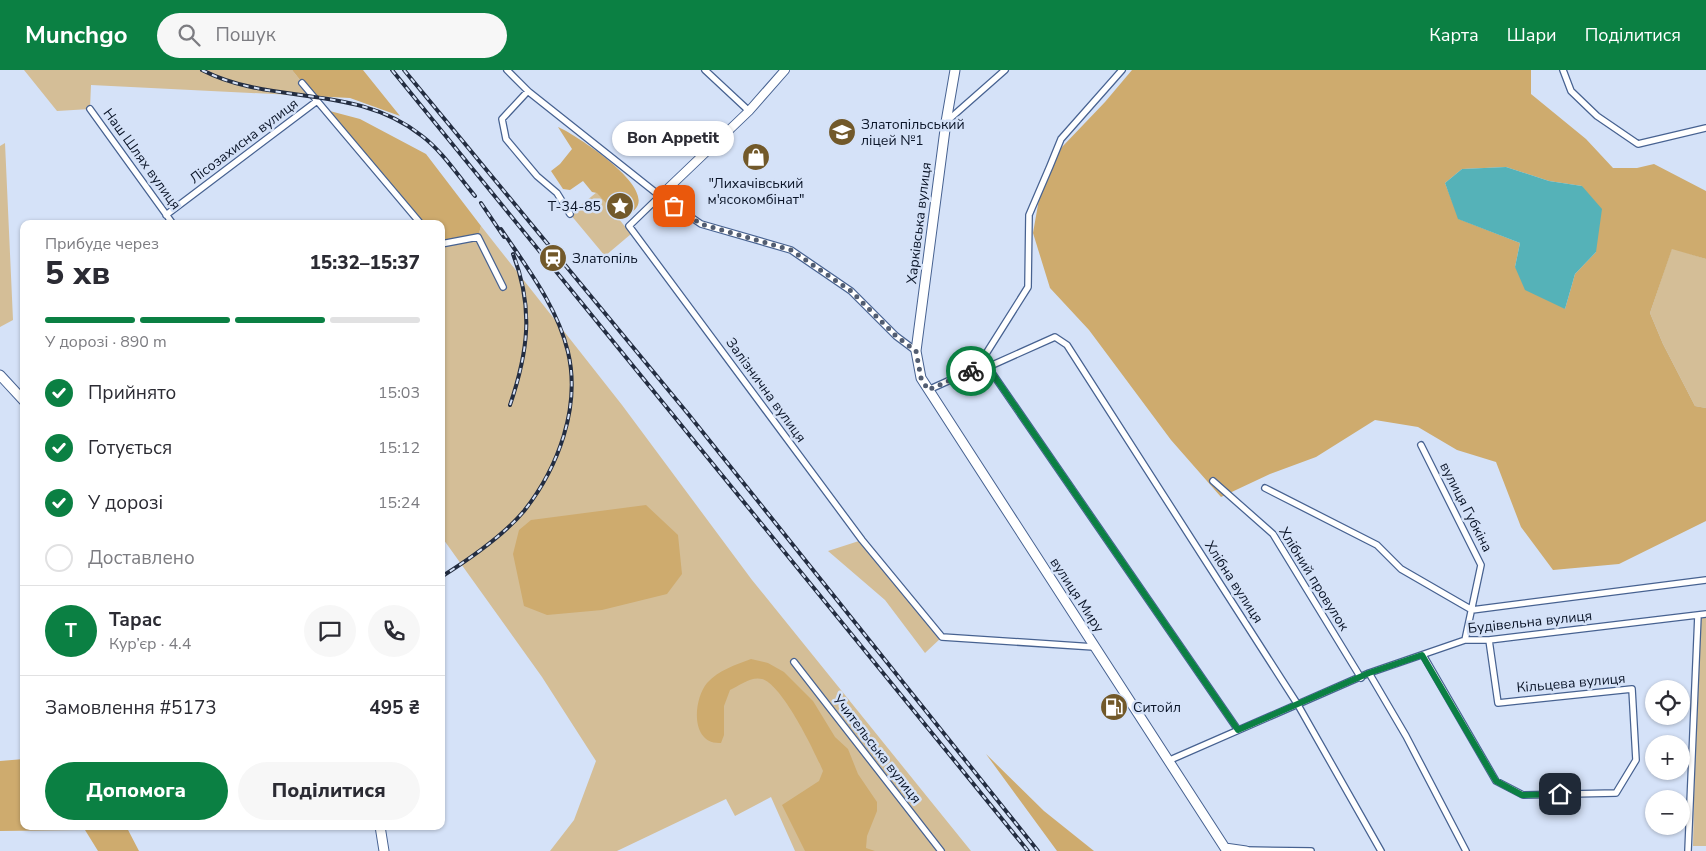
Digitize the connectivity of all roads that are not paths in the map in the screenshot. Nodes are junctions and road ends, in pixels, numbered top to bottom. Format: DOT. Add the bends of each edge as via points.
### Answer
graph roads {
  1 [pos="507,70"];
  2 [pos="705,70"];
  3 [pos="785,70"];
  4 [pos="955,70"];
  5 [pos="1005,70"];
  6 [pos="1122,70"];
  7 [pos="1563,70"];
  8 [pos="302,83"];
  9 [pos="528,91"];
  10 [pos="317,101"];
  11 [pos="90,109"];
  12 [pos="749,111"];
  13 [pos="946,122"];
  14 [pos="1706,128"];
  15 [pos="660,196"];
  16 [pos="570,214"];
  17 [pos="166,216"];
  18 [pos="170,220"];
  19 [pos="418,220"];
  20 [pos="445,243"];
  21 [pos="503,287"];
  22 [pos="916,351"];
  23 [pos="988,367"];
  24 [pos="978,368"];
  25 [pos="0,375"];
  26 [pos="928,390"];
  27 [pos="20,397"];
  28 [pos="1421,445"];
  29 [pos="1213,482"];
  30 [pos="1265,488"];
  31 [pos="1706,580"];
  32 [pos="1472,610"];
  33 [pos="1706,614"];
  34 [pos="1698,615"];
  35 [pos="1466,640"];
  36 [pos="1490,640"];
  37 [pos="1094,647"];
  38 [pos="1422,655"];
  39 [pos="794,662"];
  40 [pos="1369,673"];
  41 [pos="1360,678"];
  42 [pos="1298,705"];
  43 [pos="1238,730"];
  44 [pos="1170,760"];
  45 [pos="381,830"];
  46 [pos="1245,850"];
  47 [pos="384,851"];
  48 [pos="941,851"];
  49 [pos="1310,851"];
  50 [pos="1380,851"];
  51 [pos="1466,851"];
  52 [pos="1688,851"];
  1 -- 9 [label="street"];
  2 -- 12 [label="street"];
  3 -- 12 [label="street"];
  4 -- 13 [label="main road, Харківська вулиця"];
  5 -- 13 [label="street"];
  6 -- 24 [label="street" via="1061,139 1029,215 1028,287"];
  7 -- 14 [label="street" via="1571,91 1597,116 1638,144"];
  8 -- 10 [label="street, Лісозахисна вулиця"];
  9 -- 15 [label="street"];
  9 -- 16 [label="street" via="502,119 506,138 537,176 557,194"];
  10 -- 17 [label="street, Лісозахисна вулиця"];
  10 -- 19 [label="street"];
  11 -- 17 [label="street, Наш Шлях вулиця"];
  12 -- 15 [label="street"];
  13 -- 22 [label="main road, Харківська вулиця"];
  15 -- 22 [label="street" via="701,224 791,250 851,291 896,336"];
  15 -- 37 [label="street, Залізнична вулиця" via="629,226 862,540 942,637"];
  17 -- 18 [label="street, Наш Шлях вулиця"];
  20 -- 21 [label="street" via="478,238"];
  22 -- 26 [label="main road, вулиця Миру" via="921,378"];
  23 -- 24 [label="street"];
  23 -- 42 [label="street, Хлібна вулиця" via="1055,336 1068,345"];
  23 -- 43 [label="street"];
  24 -- 26 [label="street"];
  25 -- 27 [label="main road"];
  26 -- 37 [label="main road, вулиця Миру"];
  28 -- 32 [label="street, вулиця Губкіна" via="1481,565"];
  29 -- 41 [label="street, Хлібний провулок" via="1273,534"];
  30 -- 32 [label="street, Будівельна вулиця" via="1377,545 1401,569"];
  31 -- 32 [label="street"];
  32 -- 35 [label="street, вулиця Губкіна"];
  33 -- 34 [label="street, Будівельна вулиця"];
  34 -- 36 [label="street, Будівельна вулиця"];
  34 -- 52 [label="street"];
  35 -- 36 [label="street, Будівельна вулиця"];
  35 -- 38 [label="street, Будівельна вулиця"];
  36 -- 38 [label="street, Кільцева вулиця" via="1498,703 1632,689 1636,760 1616,793 1522,795 1496,781"];
  37 -- 44 [label="main road, вулиця Миру"];
  38 -- 40 [label="street, Будівельна вулиця"];
  39 -- 48 [label="street, Учительська вулиця"];
  40 -- 41 [label="street, Будівельна вулиця"];
  40 -- 51 [label="street"];
  41 -- 42 [label="street, Будівельна вулиця"];
  42 -- 43 [label="street, Будівельна вулиця"];
  42 -- 50 [label="street, Хлібна вулиця"];
  43 -- 44 [label="street, Будівельна вулиця"];
  44 -- 46 [label="main road, вулиця Миру" via="1225,848"];
  45 -- 47 [label="main road"];
  46 -- 49 [label="street"];
}
